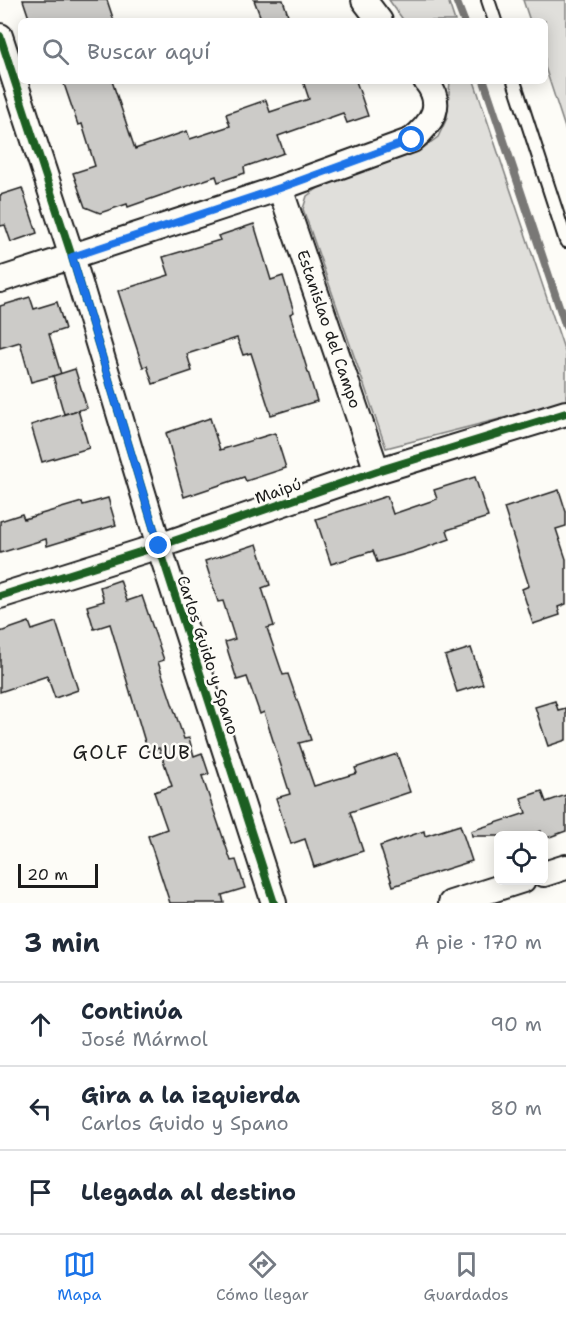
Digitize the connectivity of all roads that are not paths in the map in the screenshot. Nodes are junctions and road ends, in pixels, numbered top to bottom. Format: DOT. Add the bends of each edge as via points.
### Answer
graph roads {
  1 [pos="364,0"];
  2 [pos="488,0"];
  3 [pos="378,18"];
  4 [pos="494,18"];
  5 [pos="0,36"];
  6 [pos="428,84"];
  7 [pos="515,84"];
  8 [pos="280,188"];
  9 [pos="566,241"];
  10 [pos="72,257"];
  11 [pos="0,280"];
  12 [pos="566,413"];
  13 [pos="377,471"];
  14 [pos="159,546"];
  15 [pos="0,596"];
  16 [pos="566,867"];
  17 [pos="548,872"];
  18 [pos="507,885"];
  19 [pos="274,903"];
  20 [pos="451,903"];
  1 -- 3 [label="street"];
  2 -- 4 [label="lane"];
  5 -- 10 [label="street, Carlos Guido y Spano"];
  6 -- 8 [label="street" via="434,91 435,108 429,126 412,140"];
  7 -- 9 [label="lane"];
  8 -- 10 [label="street"];
  8 -- 13 [label="street, Estanislao del Campo"];
  10 -- 11 [label="street"];
  10 -- 14 [label="street, Carlos Guido y Spano"];
  12 -- 13 [label="street, Maipú"];
  13 -- 14 [label="street, Maipú"];
  14 -- 15 [label="street, Maipú"];
  14 -- 19 [label="street, Carlos Guido y Spano"];
  16 -- 17 [label="street"];
  18 -- 20 [label="street"];
}
